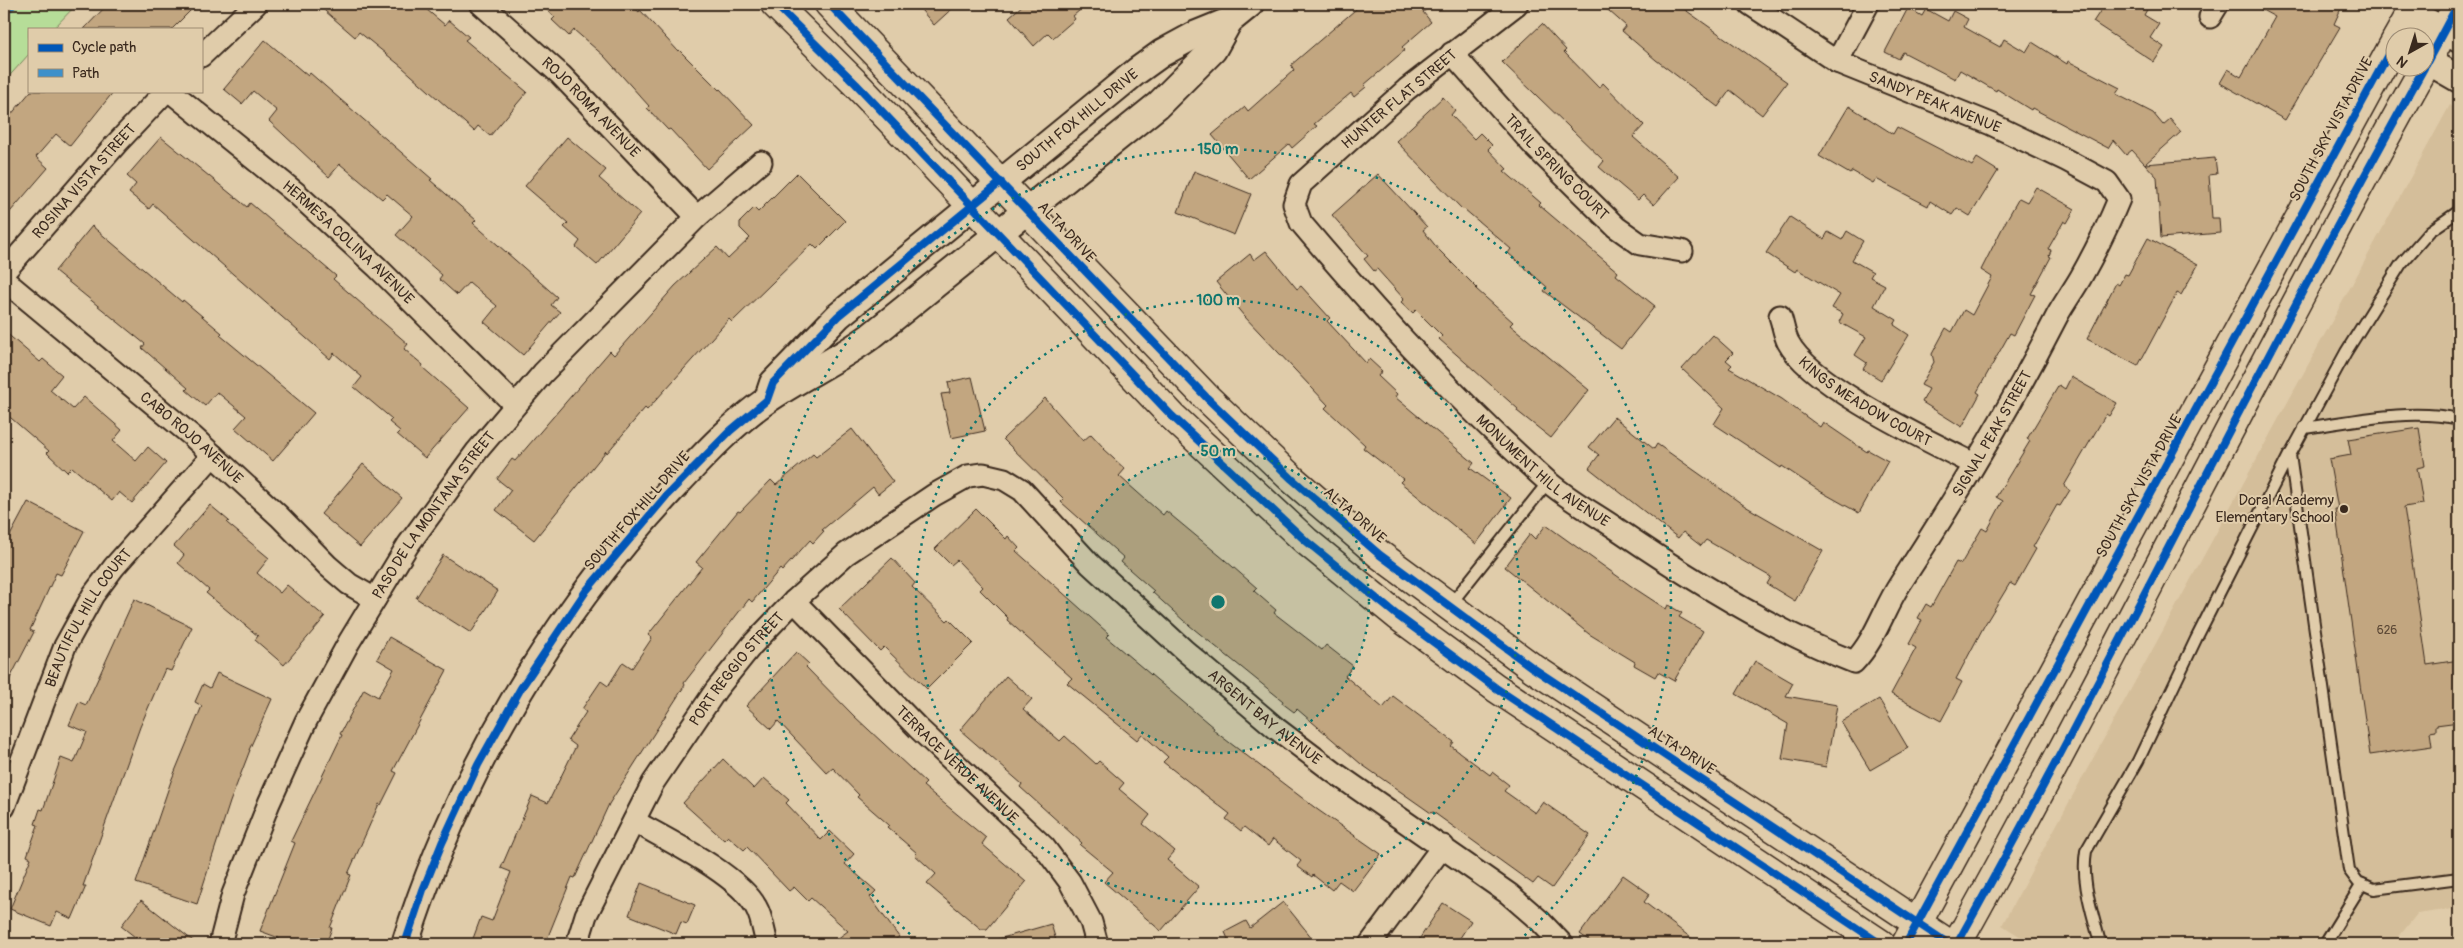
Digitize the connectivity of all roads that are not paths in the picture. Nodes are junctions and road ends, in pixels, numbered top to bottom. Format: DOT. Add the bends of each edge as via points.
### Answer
graph roads {
  1 [pos="256,4"];
  2 [pos="482,4"];
  3 [pos="775,4"];
  4 [pos="829,4"];
  5 [pos="1250,4"];
  6 [pos="1517,4"];
  7 [pos="1750,4"];
  8 [pos="1868,4"];
  9 [pos="2458,4"];
  10 [pos="2413,8"];
  11 [pos="1229,21"];
  12 [pos="2403,28"];
  13 [pos="2451,35"];
  14 [pos="2436,52"];
  15 [pos="1452,53"];
  16 [pos="202,55"];
  17 [pos="2386,59"];
  18 [pos="1837,62"];
  19 [pos="2436,68"];
  20 [pos="2418,78"];
  21 [pos="2459,79"];
  22 [pos="165,92"];
  23 [pos="171,92"];
  24 [pos="761,162"];
  25 [pos="1001,182"];
  26 [pos="2119,199"];
  27 [pos="1294,204"];
  28 [pos="972,206"];
  29 [pos="1028,210"];
  30 [pos="2459,211"];
  31 [pos="697,217"];
  32 [pos="999,234"];
  33 [pos="1682,251"];
  34 [pos="4,272"];
  35 [pos="4,280"];
  36 [pos="1780,316"];
  37 [pos="767,400"];
  38 [pos="515,405"];
  39 [pos="2459,418"];
  40 [pos="2304,428"];
  41 [pos="213,455"];
  42 [pos="2290,455"];
  43 [pos="1974,464"];
  44 [pos="983,474"];
  45 [pos="1548,482"];
  46 [pos="375,599"];
  47 [pos="794,601"];
  48 [pos="1448,607"];
  49 [pos="1854,662"];
  50 [pos="4,807"];
  51 [pos="634,821"];
  52 [pos="1443,846"];
  53 [pos="2459,878"];
  54 [pos="2362,884"];
  55 [pos="1911,933"];
  56 [pos="220,944"];
  57 [pos="405,944"];
  58 [pos="577,944"];
  59 [pos="767,944"];
  60 [pos="1097,944"];
  61 [pos="1370,944"];
  62 [pos="1562,944"];
  63 [pos="1881,944"];
  64 [pos="1949,944"];
  65 [pos="1957,944"];
  66 [pos="2103,944"];
  67 [pos="2325,944"];
  1 -- 16 [label="street"];
  2 -- 31 [label="street, ROJO ROMA AVENUE" via="560,75"];
  3 -- 28 [label="main road"];
  4 -- 25 [label="main road, ALTA DRIVE"];
  5 -- 11 [label="street, SOUTH FOX HILL DRIVE"];
  6 -- 15 [label="street, HUNTER FLAT STREET"];
  7 -- 18 [label="street, SANDY PEAK AVENUE"];
  8 -- 18 [label="street"];
  9 -- 13 [label="main road"];
  10 -- 12 [label="main road, SOUTH SKY VISTA DRIVE"];
  10 -- 13 [label="street"];
  11 -- 25 [label="street, SOUTH FOX HILL DRIVE" via="1162,53"];
  11 -- 29 [label="street, SOUTH FOX HILL DRIVE" via="1213,50 1158,105"];
  13 -- 14 [label="main road"];
  15 -- 27 [label="street, HUNTER FLAT STREET" via="1301,184"];
  15 -- 33 [label="street, TRAIL SPRING COURT" via="1534,146 1616,227 1640,244"];
  17 -- 55 [label="main road, SOUTH SKY VISTA DRIVE"];
  18 -- 26 [label="street, SANDY PEAK AVENUE" via="1991,124 2066,160 2107,182"];
  19 -- 21 [label="street"];
  20 -- 65 [label="main road" via="2275,340 2090,700"];
  22 -- 34 [label="street, ROSINA VISTA STREET"];
  23 -- 38 [label="street, HERMESA COLINA AVENUE" via="296,193 371,260"];
  24 -- 31 [label="street, PASO DE LA MONTANA STREET"];
  25 -- 28 [label="street, SOUTH FOX HILL DRIVE"];
  25 -- 29 [label="main road, ALTA DRIVE"];
  26 -- 43 [label="street, SIGNAL PEAK STREET" via="2089,262"];
  27 -- 45 [label="street, MONUMENT HILL AVENUE" via="1301,224 1384,321 1461,402"];
  28 -- 32 [label="main road"];
  28 -- 37 [label="street, SOUTH FOX HILL DRIVE" via="838,316 774,383"];
  29 -- 32 [label="street, SOUTH FOX HILL DRIVE"];
  29 -- 48 [label="main road, ALTA DRIVE" via="1166,357 1250,440 1380,555"];
  30 -- 40 [label="lane" via="2430,231 2401,264 2346,352"];
  31 -- 38 [label="street, PASO DE LA MONTANA STREET"];
  32 -- 37 [label="street, SOUTH FOX HILL DRIVE" via="850,352"];
  32 -- 63 [label="main road" via="1219,462 1350,578 1496,688"];
  35 -- 41 [label="street, CABO ROJO AVENUE"];
  36 -- 43 [label="street, KINGS MEADOW COURT" via="1788,342 1802,360 1828,383"];
  37 -- 57 [label="street, SOUTH FOX HILL DRIVE" via="694,466 641,524 586,591 541,656 500,723 464,796 423,890"];
  38 -- 46 [label="street, PASO DE LA MONTANA STREET" via="477,450 408,545"];
  39 -- 40 [label="lane" via="2385,416"];
  40 -- 42 [label="lane"];
  41 -- 46 [label="street, CABO ROJO AVENUE" via="328,566 349,584"];
  41 -- 50 [label="street, BEAUTIFUL HILL COURT" via="93,595 65,646"];
  42 -- 54 [label="lane" via="2346,863 2353,877"];
  42 -- 66 [label="lane" via="2138,760 2086,851 2083,867 2099,940"];
  43 -- 49 [label="street, SIGNAL PEAK STREET" via="1956,498 1891,597 1867,648"];
  44 -- 47 [label="street, PORT REGGIO STREET" via="968,476 934,495 846,554"];
  44 -- 52 [label="street, ARGENT BAY AVENUE" via="1004,479 1022,490 1090,564 1277,729 1335,773"];
  45 -- 48 [label="lane"];
  45 -- 49 [label="street, MONUMENT HILL AVENUE" via="1672,566 1814,646"];
  46 -- 56 [label="street, PASO DE LA MONTANA STREET" via="311,712 269,803 233,894"];
  47 -- 51 [label="street, PORT REGGIO STREET" via="752,645 716,690 653,783"];
  47 -- 60 [label="street, TERRACE VERDE AVENUE" via="918,728 1044,847 1070,882 1091,922"];
  48 -- 55 [label="main road, ALTA DRIVE"];
  51 -- 58 [label="street, PORT REGGIO STREET" via="586,915"];
  51 -- 59 [label="street" via="733,880 756,907"];
  52 -- 61 [label="street"];
  52 -- 62 [label="street, ARGENT BAY AVENUE" via="1509,894"];
  53 -- 54 [label="lane" via="2383,889"];
  54 -- 67 [label="lane"];
  55 -- 64 [label="main road, ALTA DRIVE"];
}
